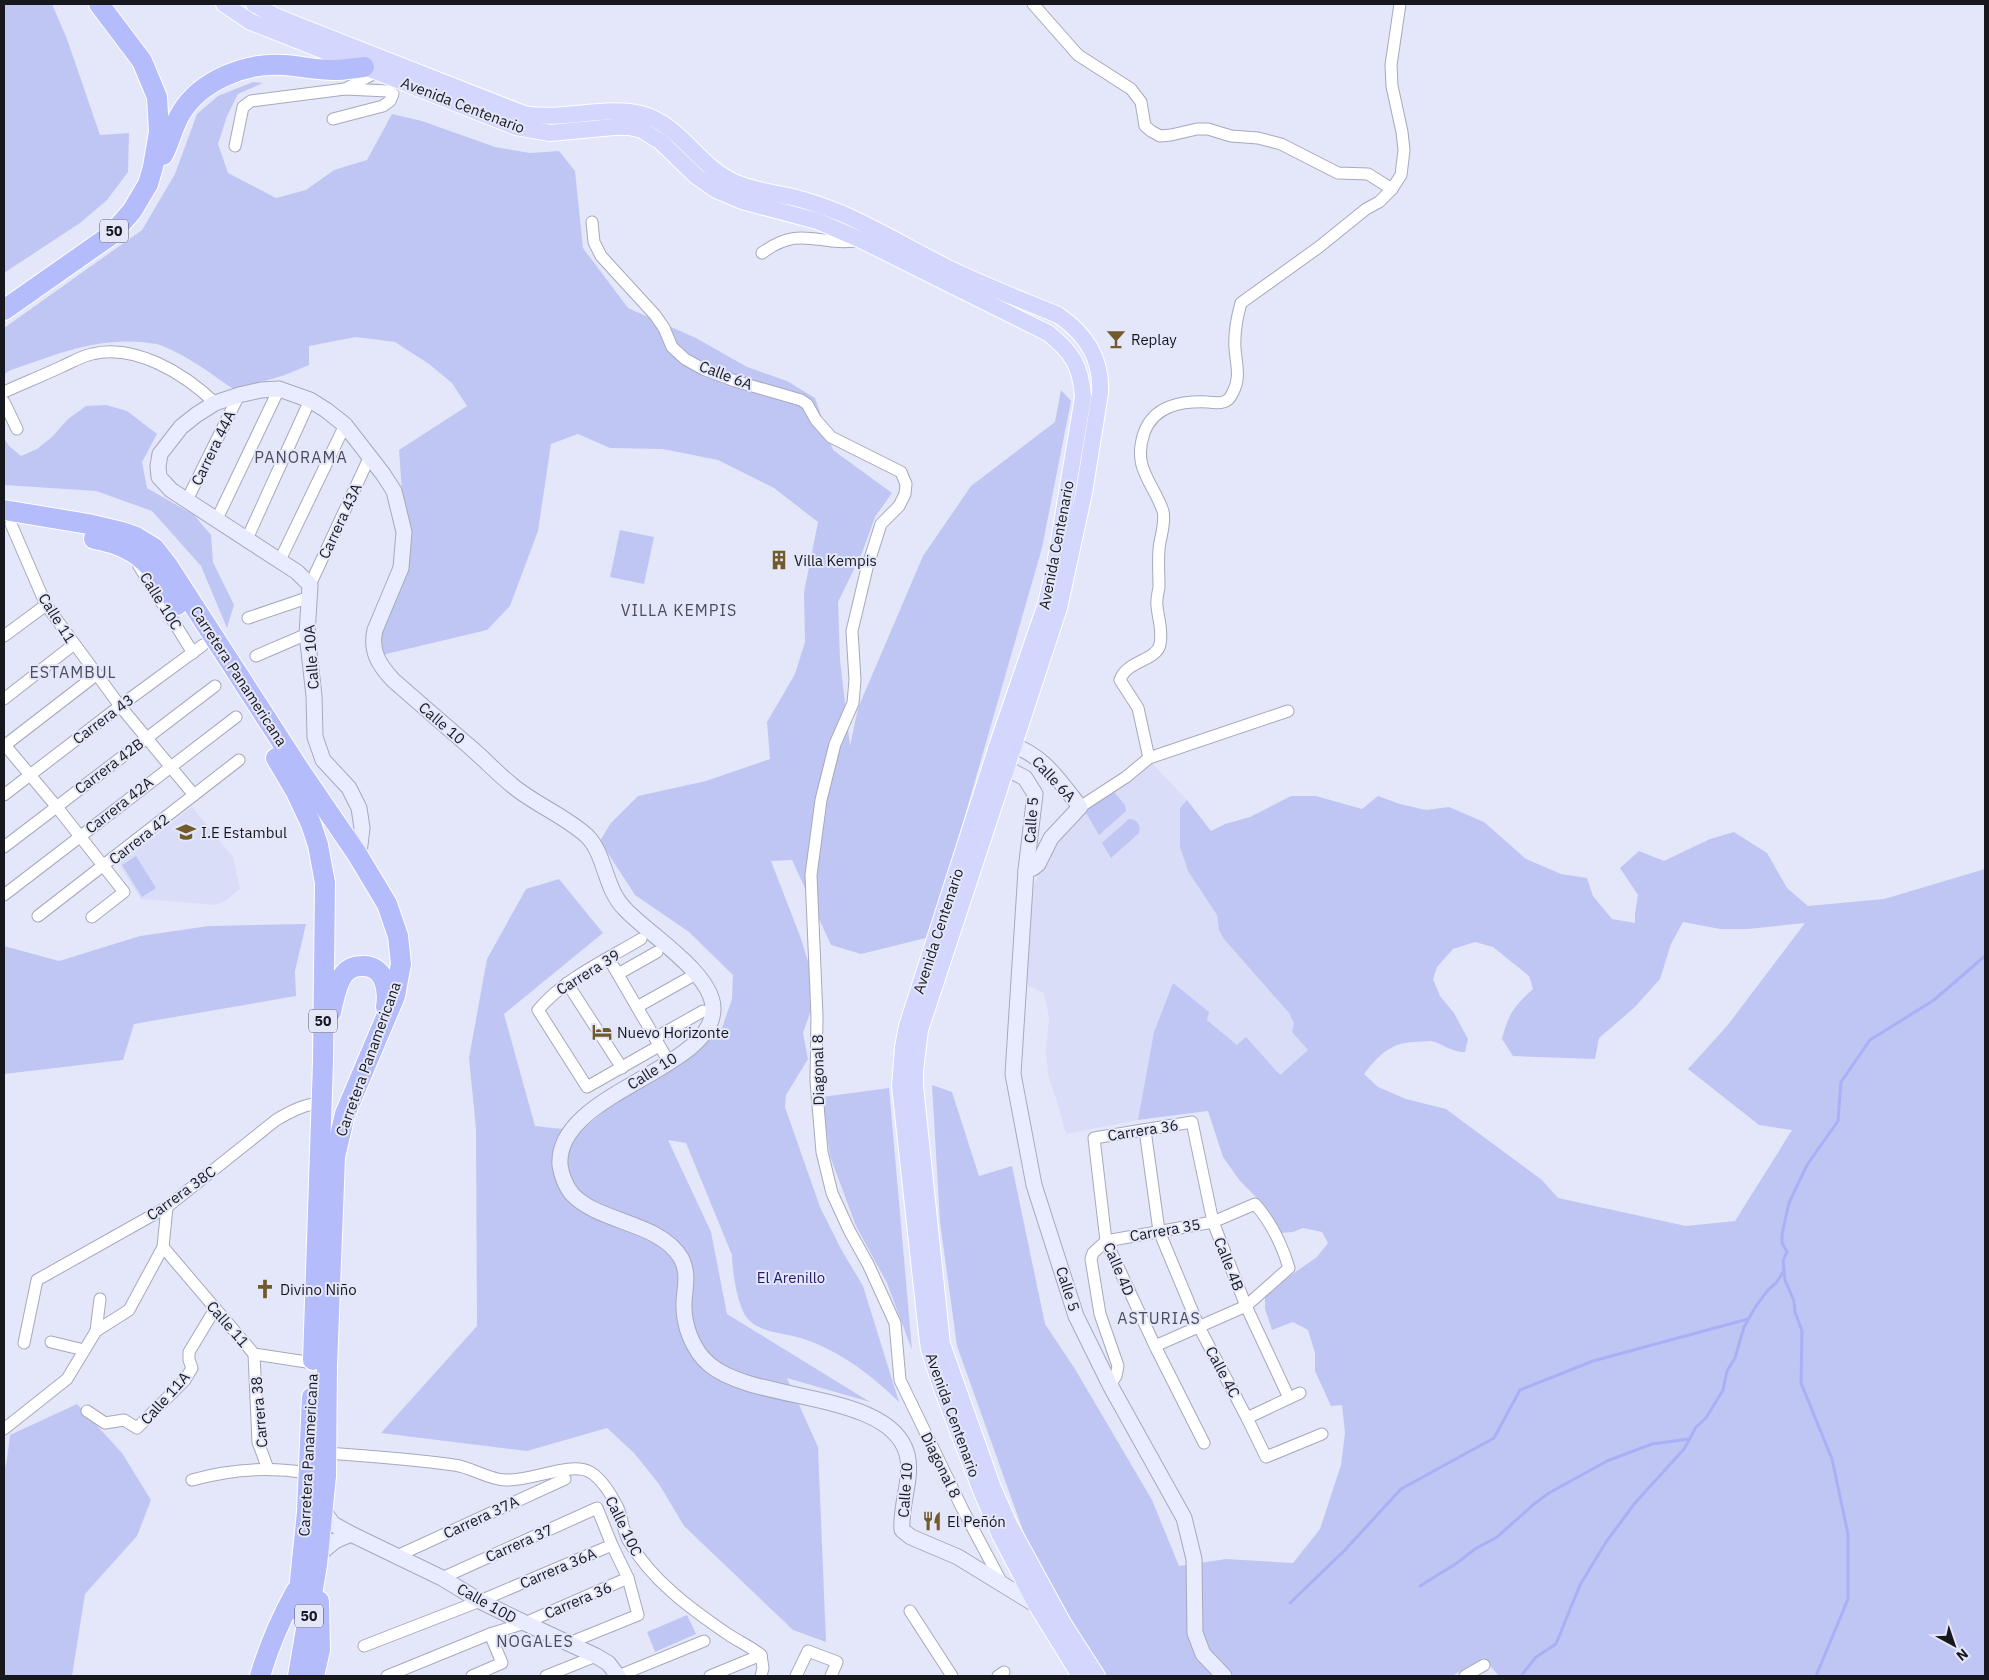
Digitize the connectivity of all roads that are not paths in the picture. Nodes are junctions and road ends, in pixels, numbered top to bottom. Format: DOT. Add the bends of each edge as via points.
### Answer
graph roads {
  1 [pos="88,4"];
  2 [pos="99,4"];
  3 [pos="224,4"];
  4 [pos="254,4"];
  5 [pos="1033,4"];
  6 [pos="1400,4"];
  7 [pos="370,70"];
  8 [pos="344,89"];
  9 [pos="332,119"];
  10 [pos="236,146"];
  11 [pos="148,184"];
  12 [pos="1392,189"];
  13 [pos="592,222"];
  14 [pos="861,240"];
  15 [pos="762,253"];
  16 [pos="4,297"];
  17 [pos="4,310"];
  18 [pos="279,389"];
  19 [pos="4,392"];
  20 [pos="239,395"];
  21 [pos="310,400"];
  22 [pos="4,402"];
  23 [pos="215,403"];
  24 [pos="345,425"];
  25 [pos="17,429"];
  26 [pos="370,456"];
  27 [pos="187,500"];
  28 [pos="6,519"];
  29 [pos="216,521"];
  30 [pos="881,524"];
  31 [pos="246,540"];
  32 [pos="280,560"];
  33 [pos="310,591"];
  34 [pos="46,605"];
  35 [pos="248,618"];
  36 [pos="308,634"];
  37 [pos="4,636"];
  38 [pos="73,645"];
  39 [pos="198,649"];
  40 [pos="256,656"];
  41 [pos="1034,663"];
  42 [pos="96,674"];
  43 [pos="215,686"];
  44 [pos="4,699"];
  45 [pos="120,706"];
  46 [pos="1288,711"];
  47 [pos="236,717"];
  48 [pos="146,738"];
  49 [pos="1007,742"];
  50 [pos="4,746"];
  51 [pos="1149,758"];
  52 [pos="239,760"];
  53 [pos="170,765"];
  54 [pos="999,767"];
  55 [pos="30,776"];
  56 [pos="4,795"];
  57 [pos="194,795"];
  58 [pos="56,806"];
  59 [pos="1080,807"];
  60 [pos="80,836"];
  61 [pos="4,847"];
  62 [pos="357,854"];
  63 [pos="104,866"];
  64 [pos="1026,870"];
  65 [pos="4,895"];
  66 [pos="38,916"];
  67 [pos="92,917"];
  68 [pos="641,939"];
  69 [pos="657,952"];
  70 [pos="609,959"];
  71 [pos="618,974"];
  72 [pos="694,975"];
  73 [pos="567,983"];
  74 [pos="637,1007"];
  75 [pos="703,1011"];
  76 [pos="378,1035"];
  77 [pos="657,1042"];
  78 [pos="322,1062"];
  79 [pos="669,1062"];
  80 [pos="622,1068"];
  81 [pos="320,1103"];
  82 [pos="1192,1122"];
  83 [pos="1145,1130"];
  84 [pos="1094,1138"];
  85 [pos="168,1206"];
  86 [pos="1213,1222"];
  87 [pos="1159,1231"];
  88 [pos="1106,1242"];
  89 [pos="163,1247"];
  90 [pos="100,1300"];
  91 [pos="1246,1306"];
  92 [pos="215,1309"];
  93 [pos="1199,1327"];
  94 [pos="96,1331"];
  95 [pos="51,1342"];
  96 [pos="24,1343"];
  97 [pos="1154,1346"];
  98 [pos="84,1350"];
  99 [pos="254,1354"];
  100 [pos="313,1363"];
  101 [pos="1110,1385"];
  102 [pos="1300,1393"];
  103 [pos="1289,1398"];
  104 [pos="87,1411"];
  105 [pos="1246,1416"];
  106 [pos="4,1429"];
  107 [pos="1322,1434"];
  108 [pos="1204,1443"];
  109 [pos="326,1453"];
  110 [pos="268,1469"];
  111 [pos="308,1473"];
  112 [pos="564,1479"];
  113 [pos="192,1480"];
  114 [pos="322,1508"];
  115 [pos="351,1534"];
  116 [pos="612,1545"];
  117 [pos="397,1556"];
  118 [pos="318,1560"];
  119 [pos="442,1578"];
  120 [pos="628,1578"];
  121 [pos="300,1585"];
  122 [pos="1004,1587"];
  123 [pos="480,1601"];
  124 [pos="1038,1606"];
  125 [pos="910,1611"];
  126 [pos="525,1623"];
  127 [pos="1063,1623"];
  128 [pos="490,1634"];
  129 [pos="704,1641"];
  130 [pos="569,1643"];
  131 [pos="364,1646"];
  132 [pos="761,1655"];
  133 [pos="596,1656"];
  134 [pos="1484,1666"];
  135 [pos="260,1676"];
  136 [pos="284,1676"];
  137 [pos="298,1676"];
  138 [pos="314,1676"];
  139 [pos="387,1676"];
  140 [pos="472,1676"];
  141 [pos="546,1676"];
  142 [pos="618,1676"];
  143 [pos="710,1676"];
  144 [pos="761,1676"];
  145 [pos="796,1676"];
  146 [pos="831,1676"];
  147 [pos="952,1676"];
  148 [pos="1080,1676"];
  149 [pos="1097,1676"];
  150 [pos="1224,1676"];
  151 [pos="1466,1676"];
  1 -- 16 [label="highway, 50" via="143,83 150,109 148,155 130,192 103,226"];
  2 -- 11 [label="highway, 50" via="142,61 157,97 159,132"];
  3 -- 7 [label="main road, Avenida Centenario" via="251,22"];
  4 -- 41 [label="main road, Avenida Centenario" via="290,22 524,114 548,117 621,112 640,113 656,119 709,166 735,183 842,214 952,270 1070,323 1086,340 1098,365 1100,393 1070,565 1059,608"];
  5 -- 12 [label="street" via="1078,55 1132,89 1141,102 1145,126 1160,136 1208,129 1231,136 1258,138 1281,144 1338,173 1368,174"];
  6 -- 12 [label="street" via="1391,64 1404,150 1401,175"];
  7 -- 8 [label="street"];
  7 -- 11 [label="highway" via="333,70 282,64 242,69 217,80 194,96 180,114"];
  7 -- 14 [label="main road, Avenida Centenario" via="516,127 534,131 550,133 630,127 642,130 661,142 696,176 716,190 742,202 817,221"];
  8 -- 9 [label="street" via="393,94 383,106"];
  8 -- 10 [label="street" via="251,101 243,108"];
  11 -- 17 [label="highway, 50" via="132,212 111,235"];
  12 -- 51 [label="street" via="1379,202 1241,303 1235,348 1239,366 1237,382 1229,399 1222,403 1177,404 1162,410 1151,420 1145,432 1140,449 1142,464 1146,480 1163,512 1157,604 1160,646 1151,656 1123,672 1120,680 1138,708"];
  13 -- 30 [label="street, Calle 6A" via="594,242 601,256 655,315 672,347 685,359 735,381 801,400 831,437 901,472 906,484 905,494 899,506"];
  14 -- 15 [label="street" via="842,243 795,237"];
  14 -- 41 [label="main road, Avenida Centenario" via="1048,333 1064,345 1077,366 1083,397 1057,555"];
  18 -- 20 [label="street, Calle 10"];
  18 -- 21 [label="street, Calle 10"];
  18 -- 29 [label="street"];
  19 -- 23 [label="street" via="92,354 114,353 156,362 186,378"];
  20 -- 23 [label="street, Calle 10"];
  20 -- 27 [label="street, Carrera 44A"];
  21 -- 24 [label="street, Calle 10"];
  21 -- 31 [label="street"];
  22 -- 25 [label="street"];
  23 -- 27 [label="street, Calle 10" via="181,427 160,454 159,477"];
  24 -- 26 [label="street, Calle 10"];
  24 -- 32 [label="street"];
  26 -- 33 [label="street, Carrera 43A"];
  26 -- 79 [label="street, Calle 10" via="394,491 404,532 402,568 373,641 380,665 513,786 579,828 597,850 611,892 624,909 697,975 708,989 713,1008 711,1022 705,1033"];
  27 -- 29 [label="street"];
  28 -- 34 [label="street, Calle 11"];
  28 -- 39 [label="highway, Carretera Panamericana / 50" via="100,540 128,549 142,558 155,571"];
  28 -- 62 [label="highway, Carretera Panamericana / 50" via="88,524 136,537 154,548"];
  29 -- 31 [label="street"];
  30 -- 122 [label="street, Diagonal 8" via="852,631 853,703 835,744 821,800 811,875 817,1016 816,1081 822,1152 832,1193 895,1324 900,1380"];
  31 -- 32 [label="street"];
  32 -- 33 [label="street" via="297,572"];
  33 -- 35 [label="street"];
  33 -- 36 [label="street, Calle 10A"];
  34 -- 37 [label="street"];
  34 -- 38 [label="street, Calle 11"];
  36 -- 40 [label="street"];
  36 -- 62 [label="street, Calle 10A" via="315,737 323,760 349,788 359,808 362,828"];
  38 -- 42 [label="street, Calle 11"];
  38 -- 44 [label="street"];
  39 -- 45 [label="street, Carrera 43"];
  39 -- 78 [label="highway, Carretera Panamericana / 50" via="293,786 318,845 325,883"];
  41 -- 49 [label="main road, Avenida Centenario"];
  42 -- 45 [label="street, Calle 11"];
  42 -- 50 [label="street"];
  43 -- 48 [label="street, Carrera 42B"];
  45 -- 48 [label="street, Calle 11"];
  45 -- 55 [label="street, Carrera 43"];
  46 -- 51 [label="street"];
  47 -- 53 [label="street, Carrera 42A"];
  48 -- 53 [label="street, Calle 11"];
  48 -- 58 [label="street, Carrera 42B"];
  49 -- 54 [label="main road, Avenida Centenario"];
  49 -- 59 [label="street, Calle 6A" via="1041,760"];
  50 -- 55 [label="street"];
  51 -- 59 [label="street"];
  52 -- 57 [label="street, Carrera 42"];
  53 -- 57 [label="street, Calle 11"];
  53 -- 60 [label="street, Carrera 42A"];
  54 -- 64 [label="street, Calle 5" via="1025,778 1035,794"];
  54 -- 124 [label="main road, Avenida Centenario" via="907,1026 900,1094 929,1349 980,1488 1000,1535"];
  54 -- 127 [label="main road, Avenida Centenario" via="920,1030 916,1104 942,1344 993,1488 1021,1548"];
  55 -- 56 [label="street, Carrera 43"];
  55 -- 58 [label="street"];
  57 -- 63 [label="street, Carrera 42"];
  58 -- 60 [label="street"];
  58 -- 61 [label="street, Carrera 42B"];
  59 -- 64 [label="street, Calle 5" via="1051,838 1038,864"];
  60 -- 63 [label="street"];
  60 -- 65 [label="street, Carrera 42A"];
  62 -- 76 [label="highway, Carretera Panamericana / 50" via="387,904 398,936 401,964 395,996"];
  63 -- 66 [label="street, Carrera 42"];
  63 -- 67 [label="street" via="124,892"];
  64 -- 101 [label="street, Calle 5" via="1014,1074 1034,1185 1076,1316"];
  68 -- 70 [label="street, Carrera 39"];
  69 -- 71 [label="street"];
  70 -- 71 [label="street"];
  70 -- 73 [label="street, Carrera 39"];
  71 -- 74 [label="street"];
  72 -- 74 [label="street"];
  73 -- 80 [label="street"];
  73 -- 80 [label="street, Carrera 39" via="538,1010 587,1086"];
  74 -- 77 [label="street"];
  75 -- 77 [label="street"];
  76 -- 78 [label="highway" via="387,998 384,979 374,968 352,968 344,973 337,990"];
  76 -- 109 [label="highway, Carretera Panamericana / 50" via="345,1114 335,1157"];
  77 -- 79 [label="street"];
  77 -- 80 [label="street"];
  78 -- 81 [label="highway, Carretera Panamericana / 50"];
  79 -- 122 [label="street, Calle 10" via="602,1103 567,1135 560,1160 561,1174 572,1194 594,1209 660,1236 672,1246 687,1275 684,1305 688,1331 697,1350 711,1366 744,1382 856,1410 887,1425 901,1439 908,1458 902,1530 921,1543 958,1557"];
  81 -- 85 [label="street, Carrera 38C" via="292,1110 276,1120"];
  81 -- 100 [label="highway, Carretera Panamericana / 50"];
  82 -- 83 [label="street, Carrera 36"];
  82 -- 86 [label="street, Calle 4B"];
  83 -- 84 [label="street, Carrera 36"];
  83 -- 87 [label="street, Calle 4C"];
  84 -- 88 [label="street, Calle 4D"];
  85 -- 89 [label="street"];
  85 -- 96 [label="street, Carrera 38C" via="37,1280"];
  86 -- 87 [label="street, Carrera 35"];
  86 -- 91 [label="street, Calle 4B"];
  86 -- 91 [label="street, Carrera 35" via="1256,1204 1266,1215 1284,1251 1289,1268"];
  87 -- 88 [label="street, Carrera 35"];
  87 -- 93 [label="street, Calle 4C"];
  88 -- 97 [label="street, Calle 4D"];
  88 -- 101 [label="street" via="1091,1259 1100,1314 1118,1366"];
  89 -- 92 [label="street, Calle 11"];
  89 -- 94 [label="street" via="129,1310"];
  90 -- 94 [label="street"];
  91 -- 93 [label="street"];
  91 -- 103 [label="street, Calle 4B"];
  92 -- 99 [label="street, Calle 11"];
  92 -- 104 [label="street, Calle 11A" via="189,1352 192,1368 185,1380 137,1428 124,1420 105,1423"];
  93 -- 97 [label="street"];
  93 -- 105 [label="street, Calle 4C"];
  94 -- 98 [label="street"];
  95 -- 98 [label="street"];
  97 -- 108 [label="street, Calle 4D"];
  98 -- 106 [label="street" via="67,1380"];
  99 -- 100 [label="street, Calle 11"];
  99 -- 110 [label="street, Carrera 38" via="258,1442"];
  100 -- 111 [label="highway, Carretera Panamericana / 50"];
  101 -- 150 [label="street, Calle 5" via="1184,1518 1194,1559 1195,1633 1204,1654"];
  102 -- 103 [label="street"];
  103 -- 105 [label="street"];
  105 -- 107 [label="street, Calle 4C" via="1266,1457"];
  109 -- 114 [label="highway, Carretera Panamericana / 50"];
  109 -- 132 [label="street, Calle 10C" via="457,1465 505,1480 576,1468 590,1472 601,1482 618,1508 627,1537 640,1559 663,1584"];
  110 -- 111 [label="street"];
  110 -- 113 [label="street" via="223,1472"];
  111 -- 121 [label="highway, Carretera Panamericana / 50"];
  112 -- 117 [label="street, Carrera 37A"];
  114 -- 115 [label="street, Calle 10D" via="334,1524"];
  114 -- 118 [label="highway, Carretera Panamericana / 50"];
  115 -- 117 [label="street, Calle 10D"];
  115 -- 118 [label="street" via="335,1541"];
  116 -- 119 [label="street, Carrera 37" via="597,1508"];
  116 -- 120 [label="street"];
  116 -- 123 [label="street, Carrera 36A"];
  117 -- 119 [label="street, Calle 10D"];
  118 -- 137 [label="highway, Carretera Panamericana / 50"];
  118 -- 138 [label="highway" via="321,1632"];
  119 -- 123 [label="street, Calle 10D"];
  120 -- 126 [label="street, Carrera 36"];
  120 -- 130 [label="street" via="638,1616"];
  121 -- 135 [label="highway" via="279,1624"];
  121 -- 136 [label="highway, Carretera Panamericana / 50" via="291,1652"];
  122 -- 124 [label="street, Calle 10"];
  123 -- 126 [label="street, Calle 10D"];
  123 -- 131 [label="street, Carrera 36A"];
  124 -- 127 [label="street, Calle 10"];
  124 -- 148 [label="main road, Avenida Centenario"];
  125 -- 147 [label="street"];
  126 -- 128 [label="street, Carrera 36"];
  126 -- 130 [label="street, Calle 10D"];
  127 -- 149 [label="main road, Avenida Centenario"];
  128 -- 139 [label="street, Carrera 36"];
  128 -- 140 [label="street" via="502,1664"];
  129 -- 142 [label="street"];
  130 -- 133 [label="street, Calle 10D"];
  132 -- 143 [label="street"];
  132 -- 144 [label="street"];
  133 -- 141 [label="street"];
  133 -- 142 [label="street, Calle 10D" via="608,1663"];
  134 -- 151 [label="street"];
  145 -- 146 [label="street" via="808,1651 837,1662"];
}
